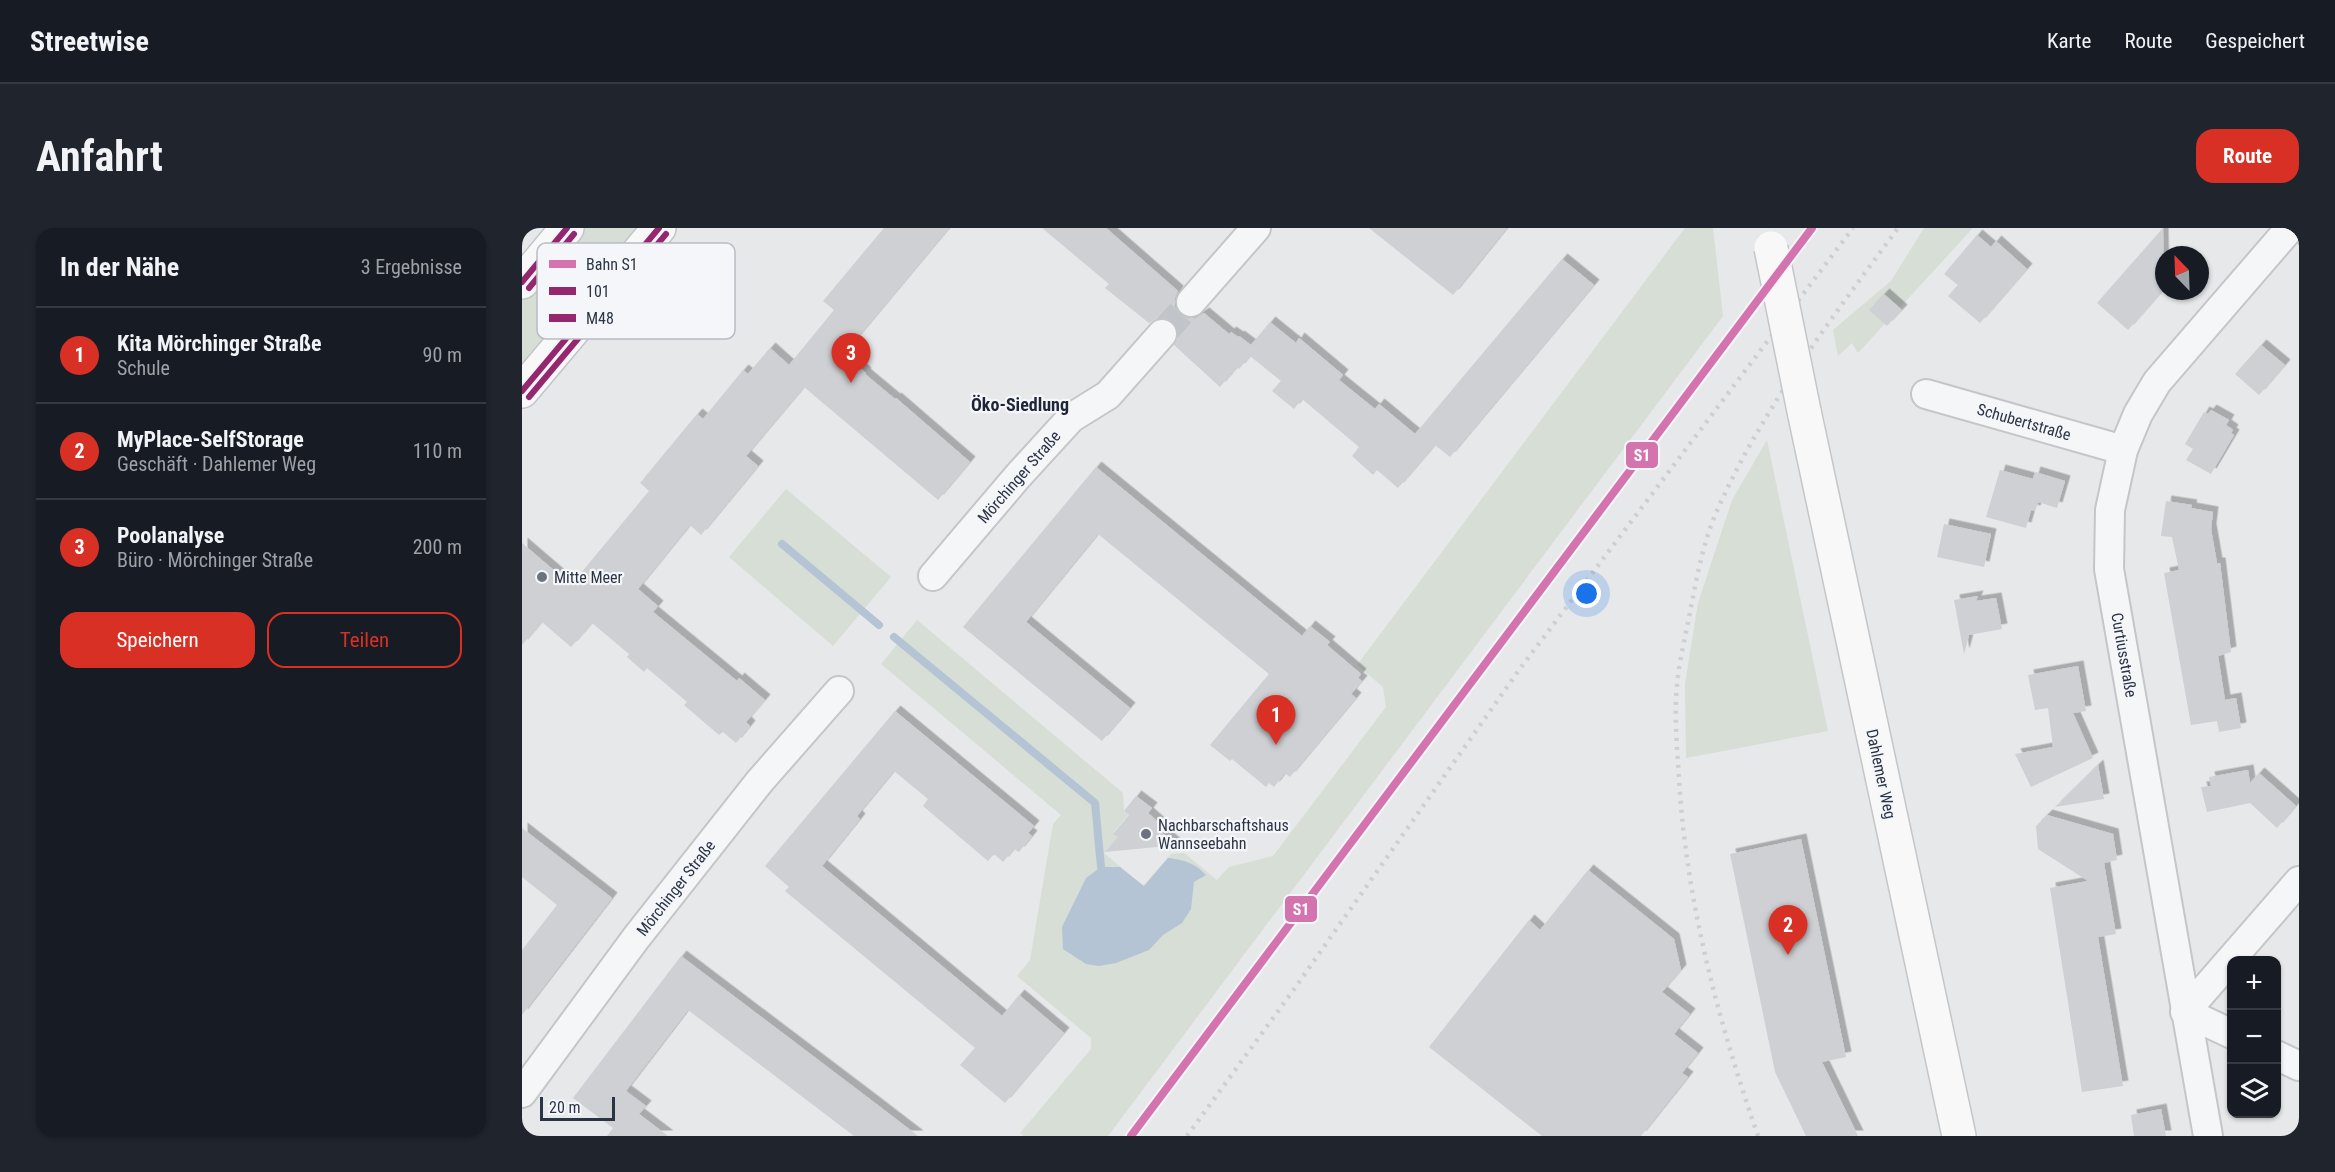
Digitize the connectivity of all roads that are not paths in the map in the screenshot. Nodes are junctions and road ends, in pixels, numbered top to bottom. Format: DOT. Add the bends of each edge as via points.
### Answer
graph roads {
  1 [pos="567,228"];
  2 [pos="658,228"];
  3 [pos="1256,228"];
  4 [pos="2290,228"];
  5 [pos="1769,238"];
  6 [pos="554,243"];
  7 [pos="645,243"];
  8 [pos="537,264"];
  9 [pos="522,282"];
  10 [pos="1191,302"];
  11 [pos="1162,334"];
  12 [pos="565,339"];
  13 [pos="522,391"];
  14 [pos="1926,394"];
  15 [pos="2123,450"];
  16 [pos="933,576"];
  17 [pos="839,691"];
  18 [pos="2299,881"];
  19 [pos="2185,1012"];
  20 [pos="2227,1032"];
  21 [pos="2281,1057"];
  22 [pos="2299,1066"];
  23 [pos="522,1093"];
  24 [pos="1959,1136"];
  25 [pos="2208,1136"];
  1 -- 6 [label="main road"];
  2 -- 7 [label="main road"];
  3 -- 10 [label="street"];
  4 -- 15 [label="street, Curtiusstraße" via="2157,382"];
  5 -- 24 [label="main road, Dahlemer Weg, bridge"];
  8 -- 9 [label="main road"];
  11 -- 16 [label="street, Mörchinger Straße" via="1108,395 1071,418"];
  12 -- 13 [label="main road"];
  14 -- 15 [label="street, Schubertstraße"];
  15 -- 19 [label="street, Curtiusstraße" via="2110,510 2109,569"];
  17 -- 23 [label="street, Mörchinger Straße" via="760,782 636,938"];
  18 -- 19 [label="street"];
  19 -- 20 [label="street"];
  19 -- 25 [label="street, Curtiusstraße"];
  21 -- 22 [label="street"];
}
